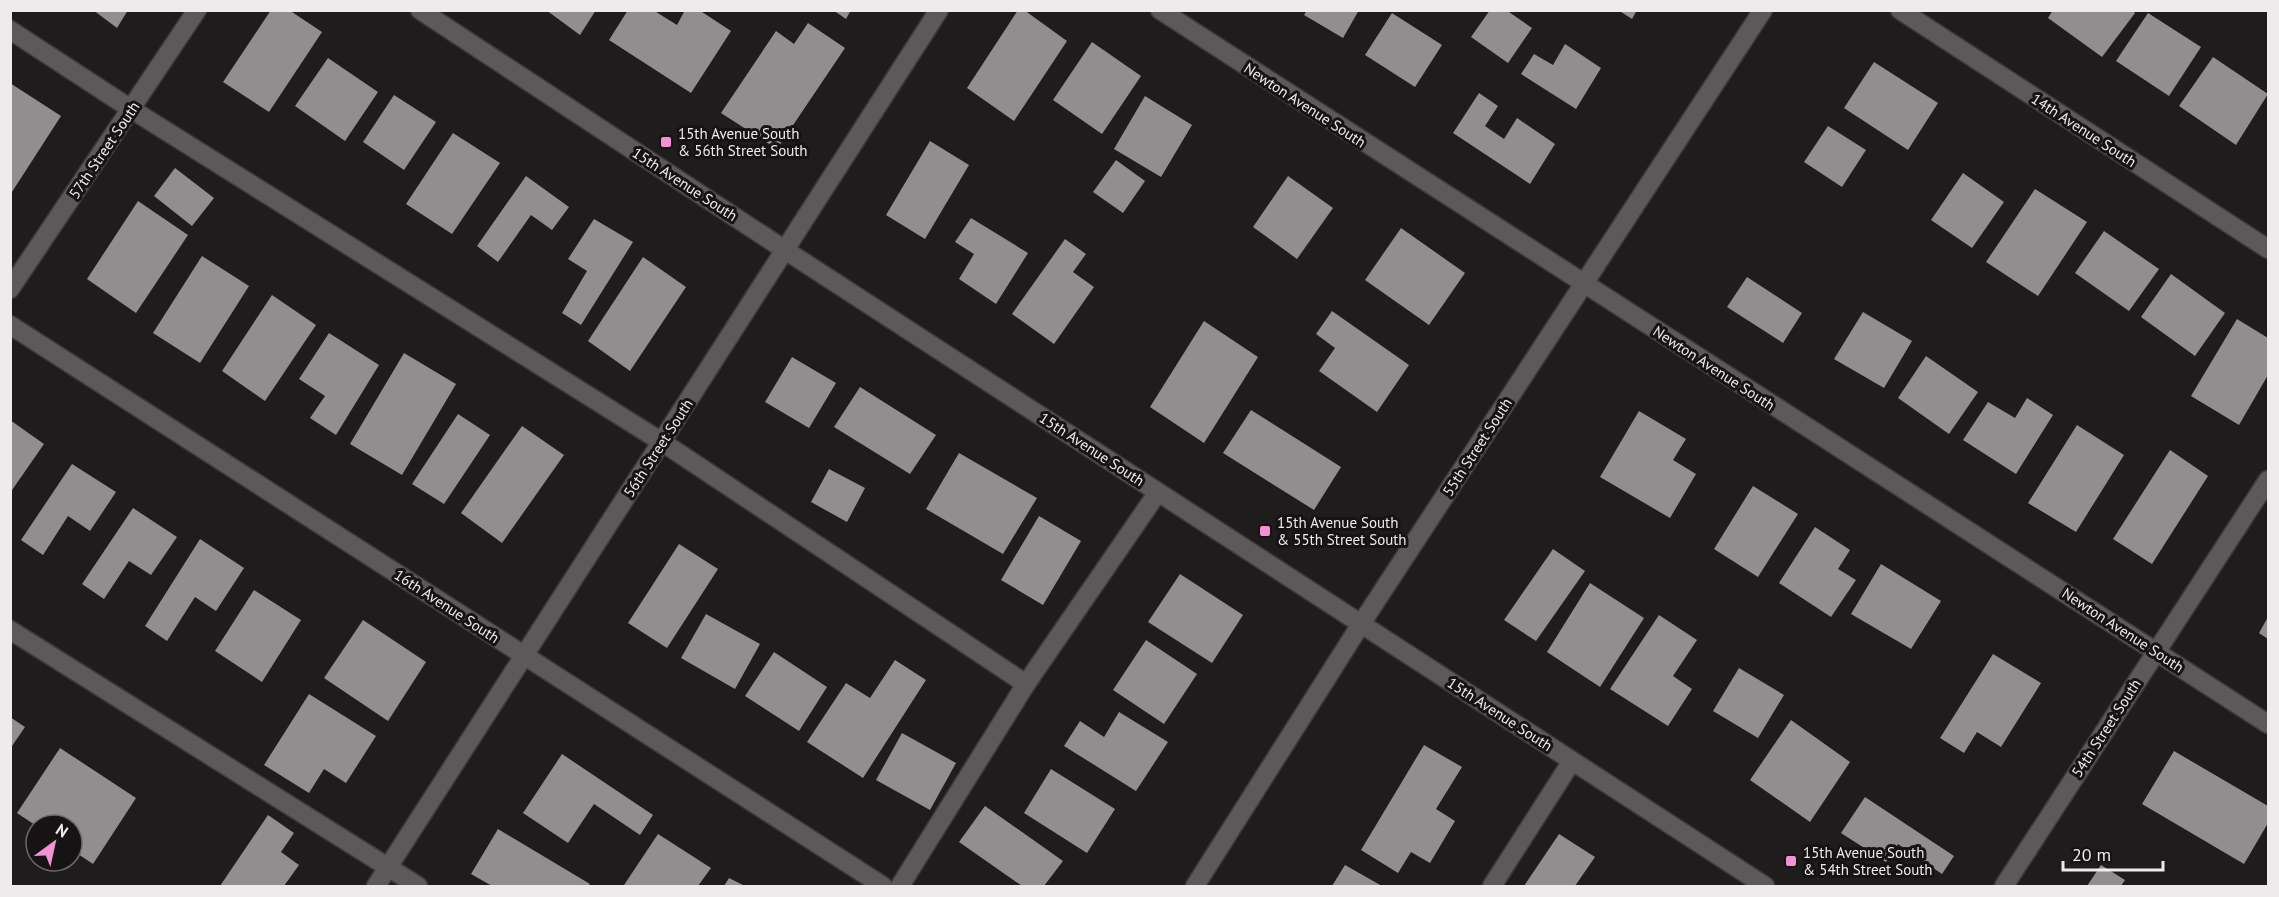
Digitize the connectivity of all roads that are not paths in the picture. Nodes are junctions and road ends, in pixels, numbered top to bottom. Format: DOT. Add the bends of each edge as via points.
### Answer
graph roads {
  1 [pos="197,10"];
  2 [pos="420,10"];
  3 [pos="939,10"];
  4 [pos="1160,10"];
  5 [pos="1763,10"];
  6 [pos="1900,10"];
  7 [pos="10,30"];
  8 [pos="131,110"];
  9 [pos="2268,249"];
  10 [pos="785,250"];
  11 [pos="1583,285"];
  12 [pos="10,289"];
  13 [pos="10,324"];
  14 [pos="662,442"];
  15 [pos="2268,480"];
  16 [pos="1158,492"];
  17 [pos="1361,624"];
  18 [pos="10,630"];
  19 [pos="2156,651"];
  20 [pos="525,656"];
  21 [pos="1026,684"];
  22 [pos="2268,724"];
  23 [pos="1572,760"];
  24 [pos="388,868"];
  25 [pos="376,886"];
  26 [pos="417,886"];
  27 [pos="883,886"];
  28 [pos="900,886"];
  29 [pos="1195,886"];
  30 [pos="1492,886"];
  31 [pos="1765,886"];
  32 [pos="2004,886"];
  1 -- 8 [label="street, 57th Street South"];
  2 -- 10 [label="street, 15th Avenue South"];
  3 -- 10 [label="street, 56th Street South"];
  4 -- 11 [label="street, Newton Avenue South"];
  5 -- 11 [label="street, 55th Street South"];
  6 -- 9 [label="street, 14th Avenue South"];
  7 -- 8 [label="street"];
  8 -- 12 [label="street, 57th Street South"];
  8 -- 14 [label="street"];
  10 -- 14 [label="street, 56th Street South"];
  10 -- 16 [label="street, 15th Avenue South"];
  11 -- 17 [label="street, 55th Street South"];
  11 -- 19 [label="street, Newton Avenue South"];
  13 -- 20 [label="street, 16th Avenue South"];
  14 -- 20 [label="street, 56th Street South"];
  14 -- 21 [label="street"];
  15 -- 19 [label="street, 54th Street South"];
  16 -- 17 [label="street, 15th Avenue South"];
  16 -- 21 [label="street"];
  17 -- 23 [label="street, 15th Avenue South"];
  17 -- 29 [label="street, 55th Street South"];
  18 -- 24 [label="street"];
  19 -- 22 [label="street, Newton Avenue South"];
  19 -- 32 [label="street, 54th Street South"];
  20 -- 24 [label="street, 56th Street South"];
  20 -- 27 [label="street, 16th Avenue South"];
  21 -- 28 [label="street"];
  23 -- 30 [label="street"];
  23 -- 31 [label="street, 15th Avenue South"];
  24 -- 25 [label="street, 56th Street South"];
  24 -- 26 [label="street"];
}
